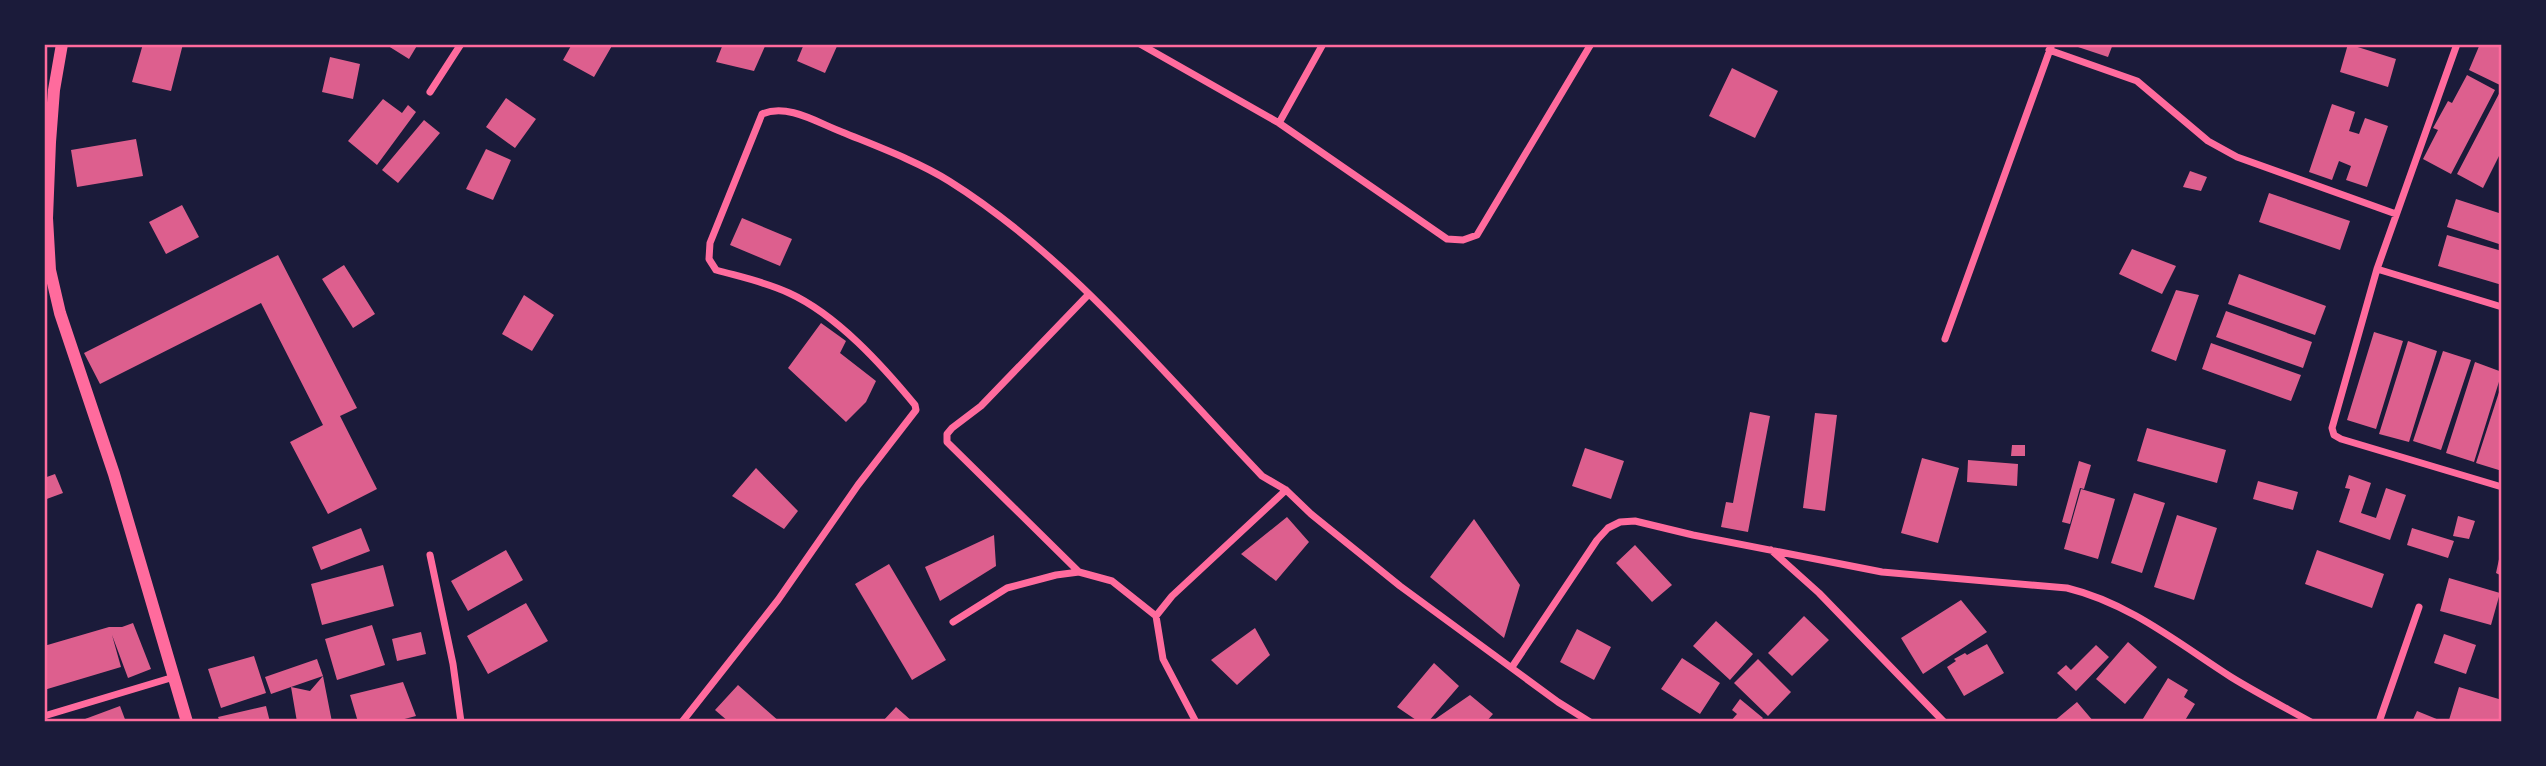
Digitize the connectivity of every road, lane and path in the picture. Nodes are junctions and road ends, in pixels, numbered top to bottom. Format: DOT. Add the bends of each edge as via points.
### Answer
graph roads {
  1 [pos="62,44"];
  2 [pos="461,44"];
  3 [pos="1140,44"];
  4 [pos="1322,44"];
  5 [pos="1591,44"];
  6 [pos="2457,44"];
  7 [pos="2051,47"];
  8 [pos="49,89"];
  9 [pos="430,92"];
  10 [pos="1279,123"];
  11 [pos="2396,214"];
  12 [pos="2377,269"];
  13 [pos="47,270"];
  14 [pos="1088,295"];
  15 [pos="2502,307"];
  16 [pos="1945,339"];
  17 [pos="2502,487"];
  18 [pos="1286,490"];
  19 [pos="1770,550"];
  20 [pos="430,555"];
  21 [pos="1079,572"];
  22 [pos="2419,607"];
  23 [pos="1156,615"];
  24 [pos="953,622"];
  25 [pos="1511,667"];
  26 [pos="174,677"];
  27 [pos="44,716"];
  28 [pos="1194,721"];
  29 [pos="187,722"];
  30 [pos="461,722"];
  31 [pos="682,722"];
  32 [pos="1590,722"];
  33 [pos="1944,722"];
  34 [pos="2311,722"];
  35 [pos="2379,722"];
  1 -- 8 [label="street"];
  2 -- 9 [label="street"];
  3 -- 10 [label="street"];
  4 -- 10 [label="street"];
  5 -- 10 [label="street" via="1477,235 1463,240 1447,239"];
  6 -- 11 [label="street"];
  7 -- 11 [label="street" via="2137,81 2208,141 2236,158"];
  7 -- 16 [label="street"];
  8 -- 13 [label="street"];
  11 -- 12 [label="street"];
  12 -- 15 [label="street"];
  12 -- 17 [label="street" via="2334,435"];
  13 -- 26 [label="street"];
  14 -- 18 [label="street" via="1262,476"];
  14 -- 21 [label="street" via="947,434 950,448"];
  14 -- 31 [label="street" via="1047,253 947,180 789,111 762,114 710,243 709,258 716,270 793,294 830,319 880,363 916,410 778,600"];
  18 -- 23 [label="street"];
  18 -- 25 [label="street" via="1400,586"];
  19 -- 25 [label="street" via="1635,522 1608,528"];
  19 -- 33 [label="street" via="1819,593"];
  19 -- 34 [label="street" via="1882,572 2092,594 2131,612"];
  20 -- 30 [label="street"];
  21 -- 23 [label="street" via="1112,581"];
  21 -- 24 [label="street" via="1007,588"];
  22 -- 35 [label="street"];
  23 -- 28 [label="street" via="1163,659"];
  25 -- 32 [label="street"];
  26 -- 27 [label="street"];
  26 -- 29 [label="street"];
}
